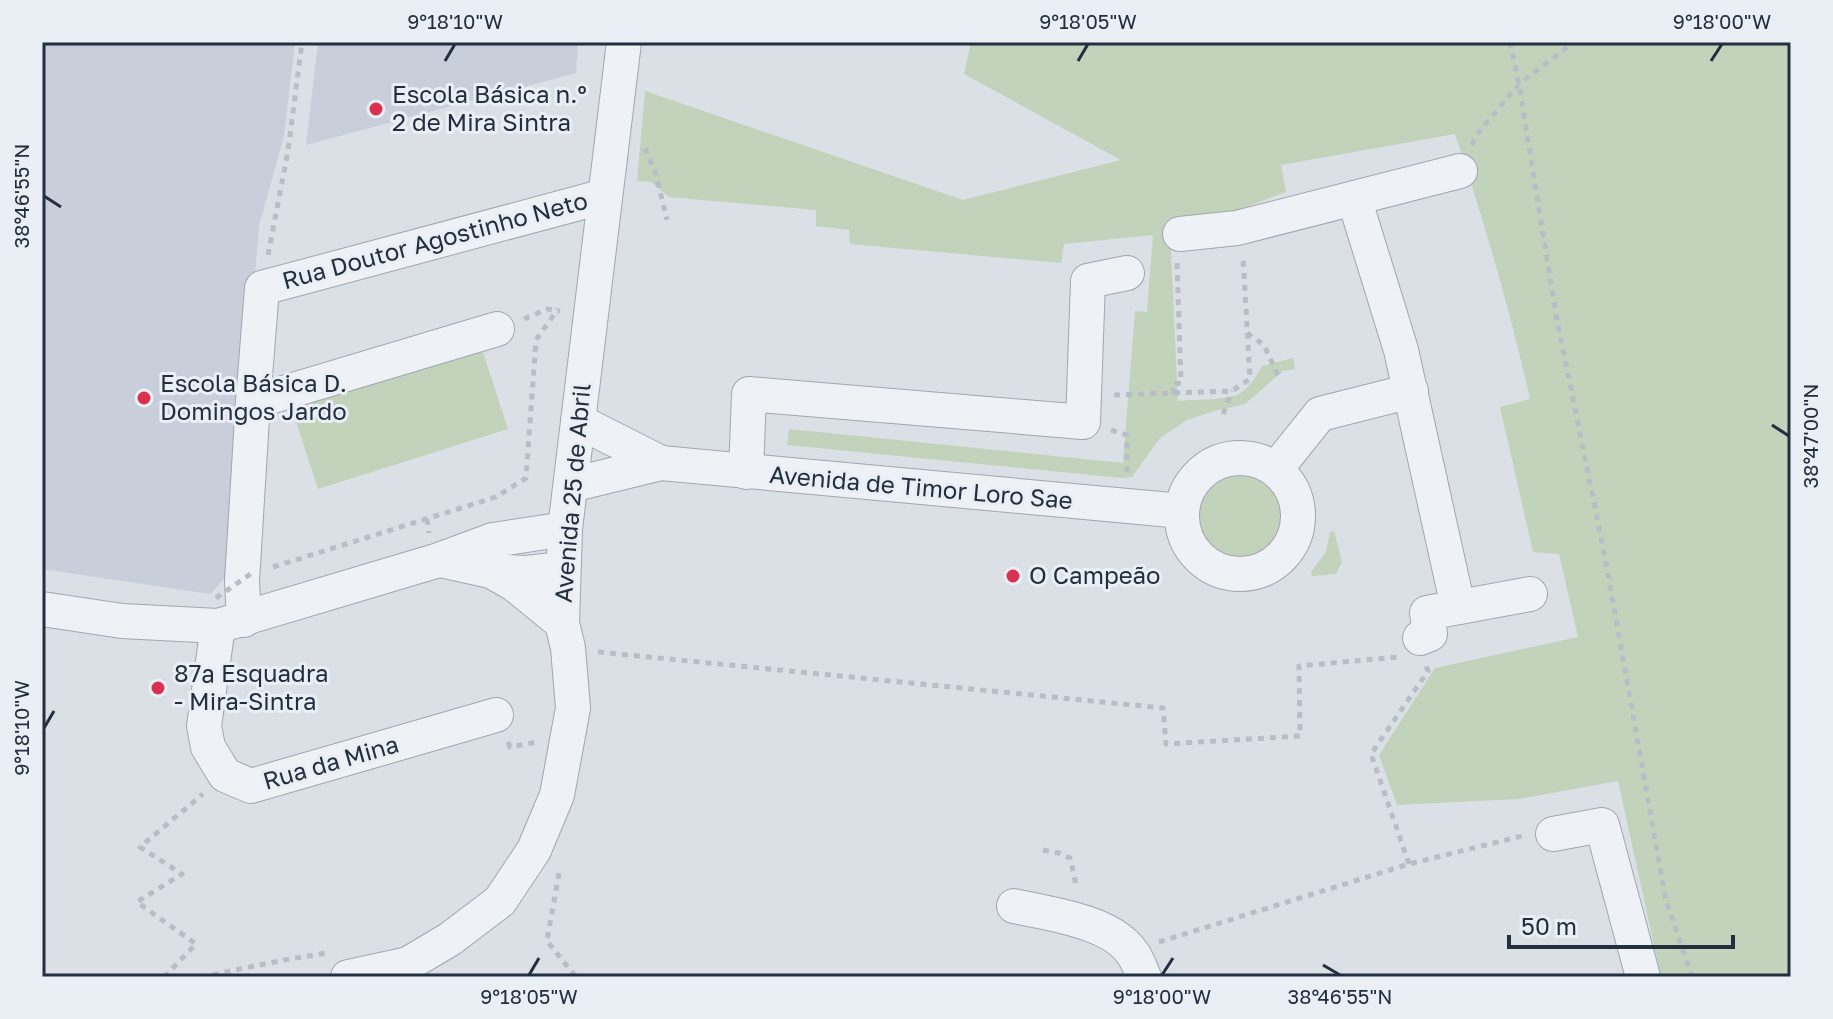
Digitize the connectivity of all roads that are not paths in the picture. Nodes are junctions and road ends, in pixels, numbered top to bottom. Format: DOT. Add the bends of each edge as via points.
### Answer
graph roads {
  1 [pos="624,42"];
  2 [pos="1460,171"];
  3 [pos="605,196"];
  4 [pos="1354,198"];
  5 [pos="1179,248"];
  6 [pos="1127,273"];
  7 [pos="497,329"];
  8 [pos="1411,391"];
  9 [pos="253,402"];
  10 [pos="578,421"];
  11 [pos="661,463"];
  12 [pos="1276,469"];
  13 [pos="746,472"];
  14 [pos="571,485"];
  15 [pos="1182,511"];
  16 [pos="565,529"];
  17 [pos="439,560"];
  18 [pos="563,569"];
  19 [pos="490,571"];
  20 [pos="240,594"];
  21 [pos="1530,594"];
  22 [pos="42,609"];
  23 [pos="565,635"];
  24 [pos="496,715"];
  25 [pos="1553,834"];
  26 [pos="1014,906"];
  27 [pos="338,965"];
  28 [pos="1138,965"];
  29 [pos="1643,977"];
  1 -- 3 [label="street, Avenida 25 de Abril"];
  2 -- 4 [label="street"];
  3 -- 9 [label="street, Rua Doutor Agostinho Neto" via="262,288"];
  3 -- 10 [label="street, Avenida 25 de Abril" via="577,308"];
  4 -- 5 [label="street"];
  4 -- 8 [label="street"];
  6 -- 13 [label="street" via="1088,281 1084,408 749,394"];
  7 -- 9 [label="street"];
  8 -- 12 [label="street" via="1320,414"];
  8 -- 21 [label="street" via="1435,619"];
  9 -- 20 [label="street, Rua Doutor Agostinho Neto"];
  10 -- 11 [label="street, Avenida de Timor Loro Sae"];
  10 -- 14 [label="street, Avenida 25 de Abril"];
  11 -- 13 [label="street, Avenida de Timor Loro Sae"];
  11 -- 14 [label="street, Avenida de Timor Loro Sae"];
  12 -- 15 [label="street" via="1242,458 1209,466 1195,478"];
  12 -- 15 [label="street" via="1298,506 1298,528 1289,548 1264,569 1232,574 1211,567 1184,533"];
  13 -- 15 [label="street, Avenida de Timor Loro Sae"];
  14 -- 16 [label="street, Avenida 25 de Abril"];
  16 -- 17 [label="street" via="493,540"];
  16 -- 18 [label="street, Avenida 25 de Abril"];
  17 -- 19 [label="street"];
  17 -- 20 [label="street"];
  18 -- 19 [label="street"];
  18 -- 23 [label="street, Avenida 25 de Abril"];
  19 -- 23 [label="street" via="514,584"];
  20 -- 22 [label="street" via="122,621"];
  20 -- 24 [label="street, Rua da Mina" via="204,726 208,747 225,775 251,786"];
  23 -- 27 [label="street, Avenida 25 de Abril" via="573,708 557,795 534,850 500,901 408,964"];
  25 -- 29 [label="street" via="1602,825"];
  26 -- 28 [label="street" via="1100,929 1119,940"];
}
